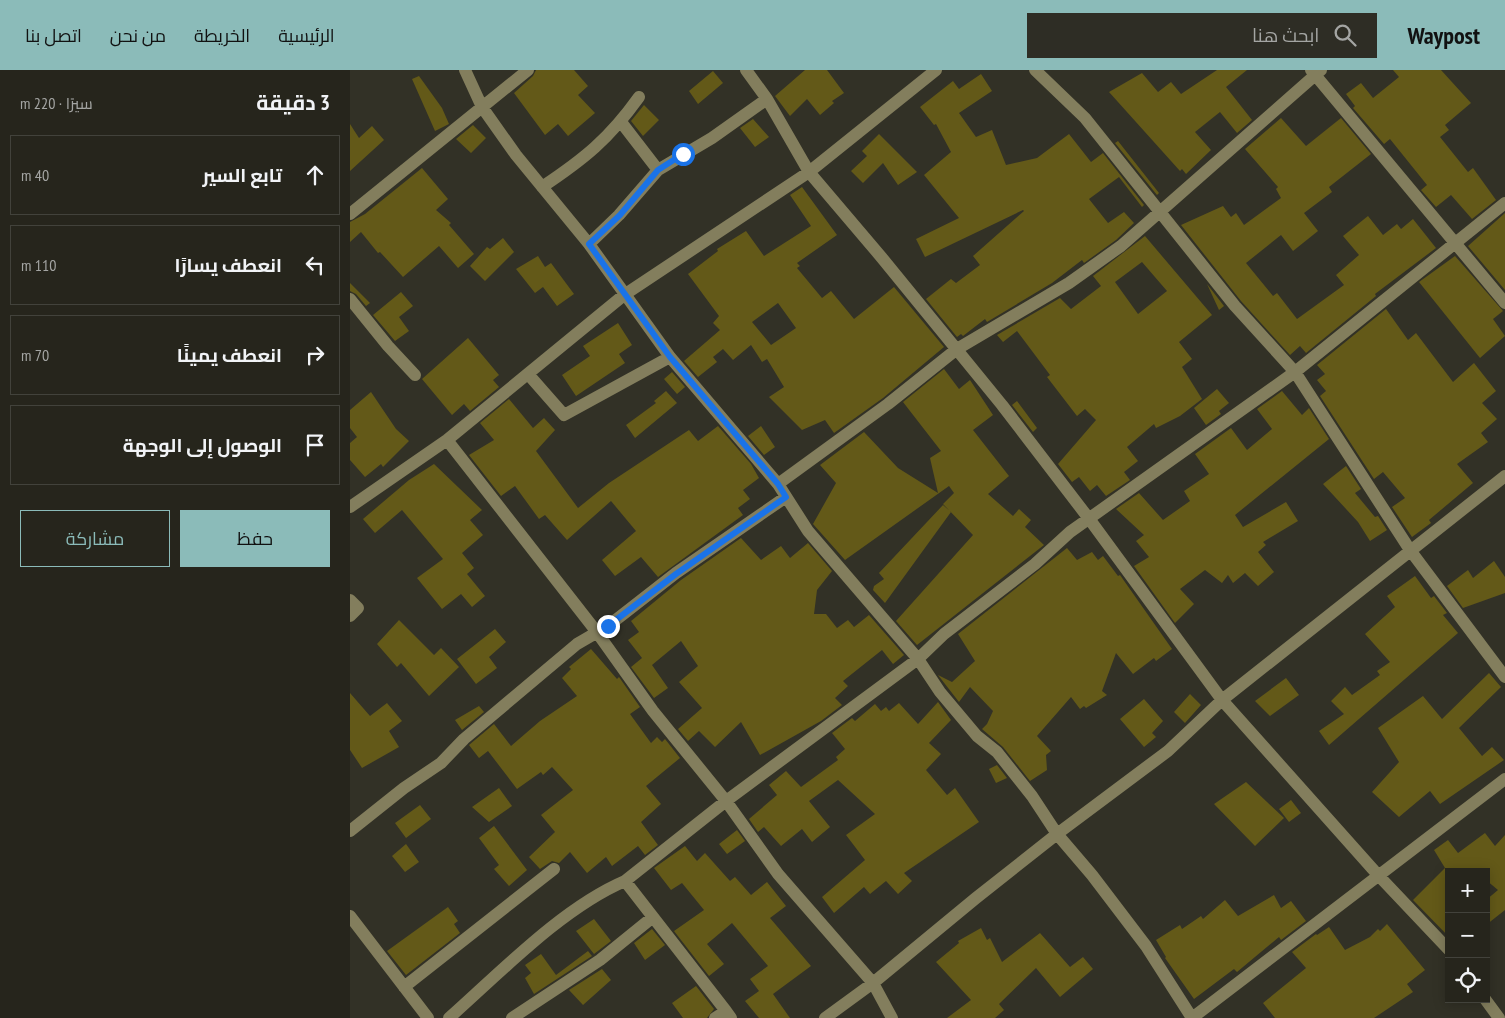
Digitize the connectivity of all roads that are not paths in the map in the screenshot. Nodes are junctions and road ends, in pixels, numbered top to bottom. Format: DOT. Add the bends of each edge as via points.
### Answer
graph roads {
  1 [pos="465,70"];
  2 [pos="528,70"];
  3 [pos="746,70"];
  4 [pos="936,70"];
  5 [pos="1035,70"];
  6 [pos="1316,72"];
  7 [pos="639,97"];
  8 [pos="767,99"];
  9 [pos="482,107"];
  10 [pos="621,122"];
  11 [pos="658,170"];
  12 [pos="809,172"];
  13 [pos="542,187"];
  14 [pos="1505,202"];
  15 [pos="1158,211"];
  16 [pos="350,214"];
  17 [pos="1454,243"];
  18 [pos="589,244"];
  19 [pos="624,295"];
  20 [pos="350,299"];
  21 [pos="1505,304"];
  22 [pos="957,349"];
  23 [pos="670,357"];
  24 [pos="1295,372"];
  25 [pos="528,374"];
  26 [pos="415,375"];
  27 [pos="447,440"];
  28 [pos="1505,476"];
  29 [pos="778,484"];
  30 [pos="786,497"];
  31 [pos="350,507"];
  32 [pos="1090,520"];
  33 [pos="1410,550"];
  34 [pos="350,600"];
  35 [pos="350,616"];
  36 [pos="596,631"];
  37 [pos="918,660"];
  38 [pos="1505,677"];
  39 [pos="1222,700"];
  40 [pos="1505,779"];
  41 [pos="726,801"];
  42 [pos="350,831"];
  43 [pos="1058,834"];
  44 [pos="554,869"];
  45 [pos="1378,875"];
  46 [pos="626,881"];
  47 [pos="350,916"];
  48 [pos="653,917"];
  49 [pos="1445,946"];
  50 [pos="873,983"];
  51 [pos="404,987"];
  52 [pos="1489,1003"];
  53 [pos="724,1016"];
  54 [pos="428,1018"];
  55 [pos="449,1018"];
  56 [pos="512,1018"];
  57 [pos="825,1018"];
  58 [pos="892,1018"];
  59 [pos="1192,1018"];
  60 [pos="1499,1018"];
  1 -- 9 [label="street"];
  2 -- 9 [label="street"];
  3 -- 8 [label="street"];
  4 -- 12 [label="street"];
  5 -- 15 [label="street" via="1085,118"];
  6 -- 15 [label="street"];
  6 -- 17 [label="street"];
  7 -- 10 [label="street"];
  8 -- 11 [label="street" via="712,138"];
  8 -- 12 [label="street"];
  9 -- 13 [label="street"];
  9 -- 16 [label="street"];
  10 -- 11 [label="street"];
  10 -- 13 [label="street" via="595,150"];
  11 -- 18 [label="street" via="620,215"];
  12 -- 19 [label="street"];
  12 -- 22 [label="street"];
  13 -- 18 [label="street"];
  14 -- 17 [label="street"];
  15 -- 22 [label="street" via="1121,246 1069,283"];
  15 -- 24 [label="street" via="1235,306"];
  17 -- 21 [label="street"];
  17 -- 24 [label="street"];
  18 -- 19 [label="street"];
  19 -- 23 [label="street"];
  19 -- 25 [label="street"];
  20 -- 26 [label="street"];
  22 -- 29 [label="street"];
  22 -- 32 [label="street"];
  23 -- 25 [label="street" via="564,415"];
  23 -- 29 [label="street"];
  24 -- 32 [label="street"];
  24 -- 33 [label="street"];
  25 -- 27 [label="street"];
  27 -- 31 [label="street"];
  27 -- 36 [label="street"];
  28 -- 33 [label="street"];
  29 -- 30 [label="street"];
  30 -- 36 [label="street" via="608,626"];
  30 -- 37 [label="street" via="808,531"];
  32 -- 37 [label="street" via="1070,532 1035,564 944,634"];
  32 -- 39 [label="street"];
  33 -- 38 [label="street"];
  33 -- 39 [label="street"];
  34 -- 35 [label="street" via="358,608"];
  36 -- 41 [label="street" via="653,711"];
  36 -- 42 [label="street" via="464,739 441,763"];
  37 -- 41 [label="street"];
  37 -- 43 [label="street" via="977,736 997,752"];
  39 -- 43 [label="street" via="1168,751"];
  39 -- 45 [label="street"];
  40 -- 45 [label="street"];
  41 -- 46 [label="street"];
  41 -- 50 [label="street" via="778,874"];
  43 -- 50 [label="street"];
  43 -- 59 [label="street" via="1146,946"];
  44 -- 51 [label="street"];
  45 -- 49 [label="street"];
  45 -- 59 [label="street"];
  46 -- 48 [label="street"];
  46 -- 55 [label="street" via="608,888 549,930"];
  47 -- 51 [label="street"];
  48 -- 53 [label="street"];
  48 -- 56 [label="street" via="600,960"];
  50 -- 57 [label="street"];
  50 -- 58 [label="street"];
  51 -- 54 [label="street"];
  52 -- 60 [label="street"];
}
